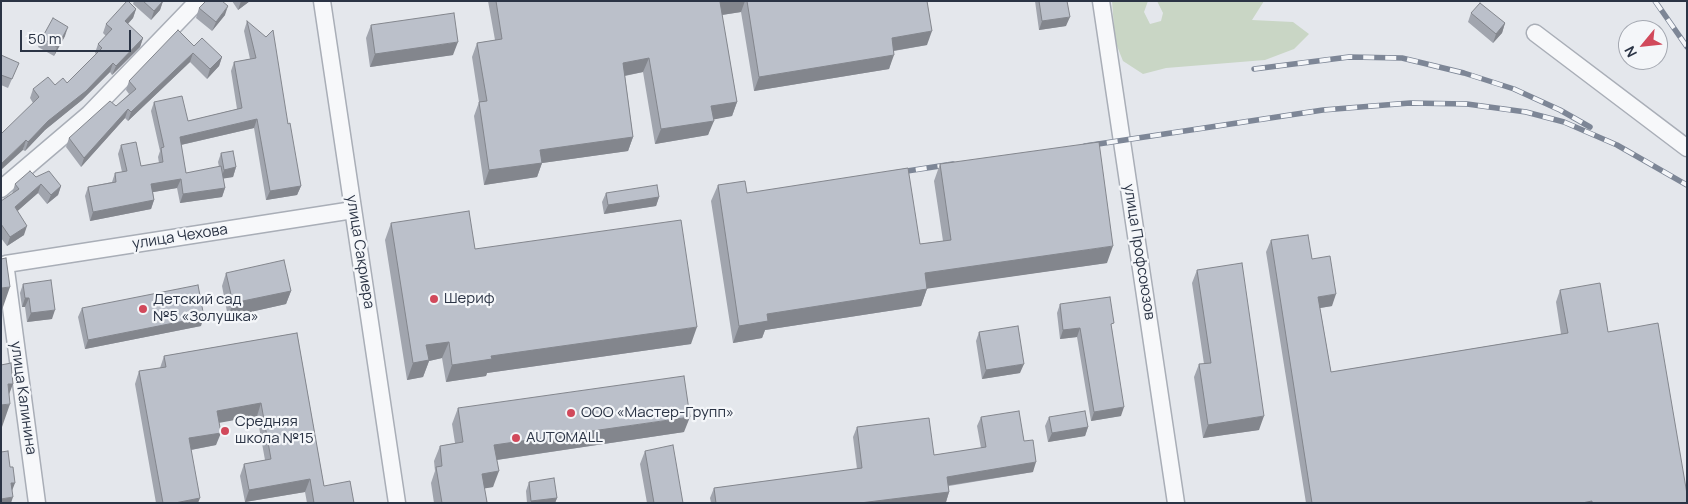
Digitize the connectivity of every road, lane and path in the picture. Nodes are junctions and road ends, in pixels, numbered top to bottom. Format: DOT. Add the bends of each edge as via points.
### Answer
graph roads {
  1 [pos="198,1"];
  2 [pos="322,1"];
  3 [pos="1101,1"];
  4 [pos="1535,33"];
  5 [pos="1687,148"];
  6 [pos="1,188"];
  7 [pos="354,210"];
  8 [pos="4,261"];
  9 [pos="37,503"];
  10 [pos="398,503"];
  11 [pos="1176,503"];
  1 -- 6 [label="street" via="89,114"];
  2 -- 7 [label="street, улица Сакриера"];
  3 -- 11 [label="street, улица Профсоюзов"];
  4 -- 5 [label="street"];
  7 -- 8 [label="street, улица Чехова"];
  7 -- 10 [label="street, улица Сакриера"];
  8 -- 9 [label="street, улица Калинина"];
}
